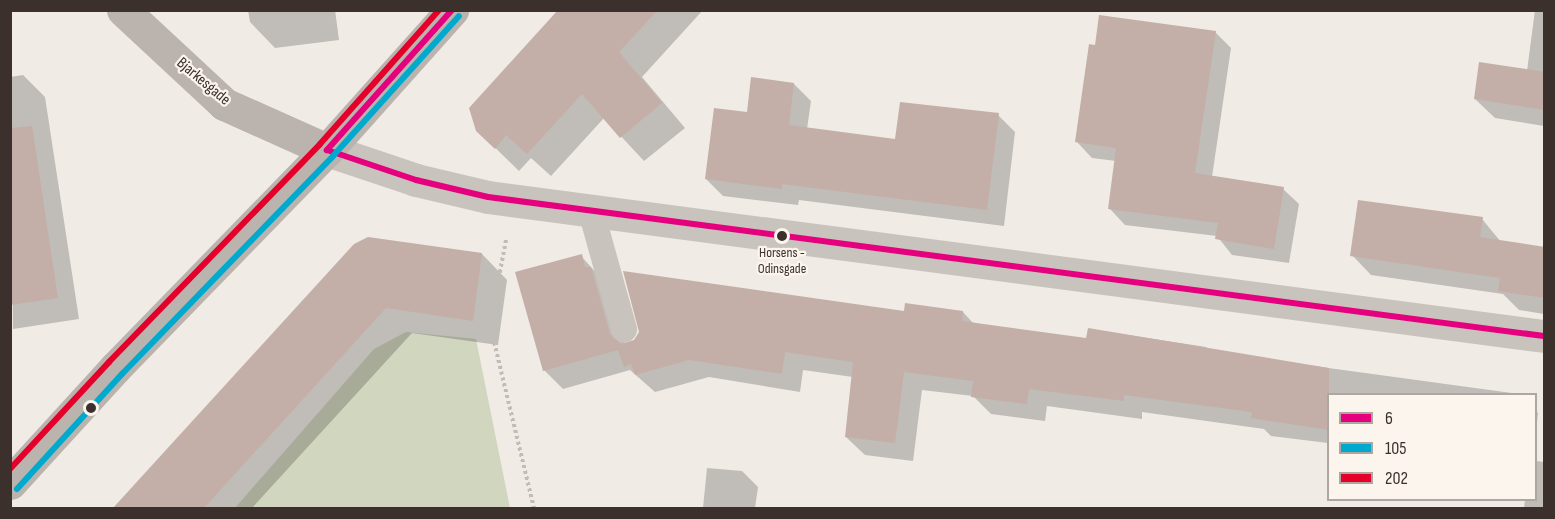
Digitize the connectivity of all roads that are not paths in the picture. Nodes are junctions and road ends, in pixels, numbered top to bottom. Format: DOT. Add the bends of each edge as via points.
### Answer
graph roads {
  1 [pos="123,10"];
  2 [pos="452,10"];
  3 [pos="327,150"];
  4 [pos="591,211"];
  5 [pos="624,329"];
  6 [pos="1545,336"];
  7 [pos="10,483"];
  1 -- 3 [label="street, Bjarkesgade" via="224,104"];
  2 -- 3 [label="street"];
  3 -- 4 [label="street" via="416,180 513,201"];
  3 -- 7 [label="street" via="115,368"];
  4 -- 5 [label="lane"];
  4 -- 6 [label="street"];
}
